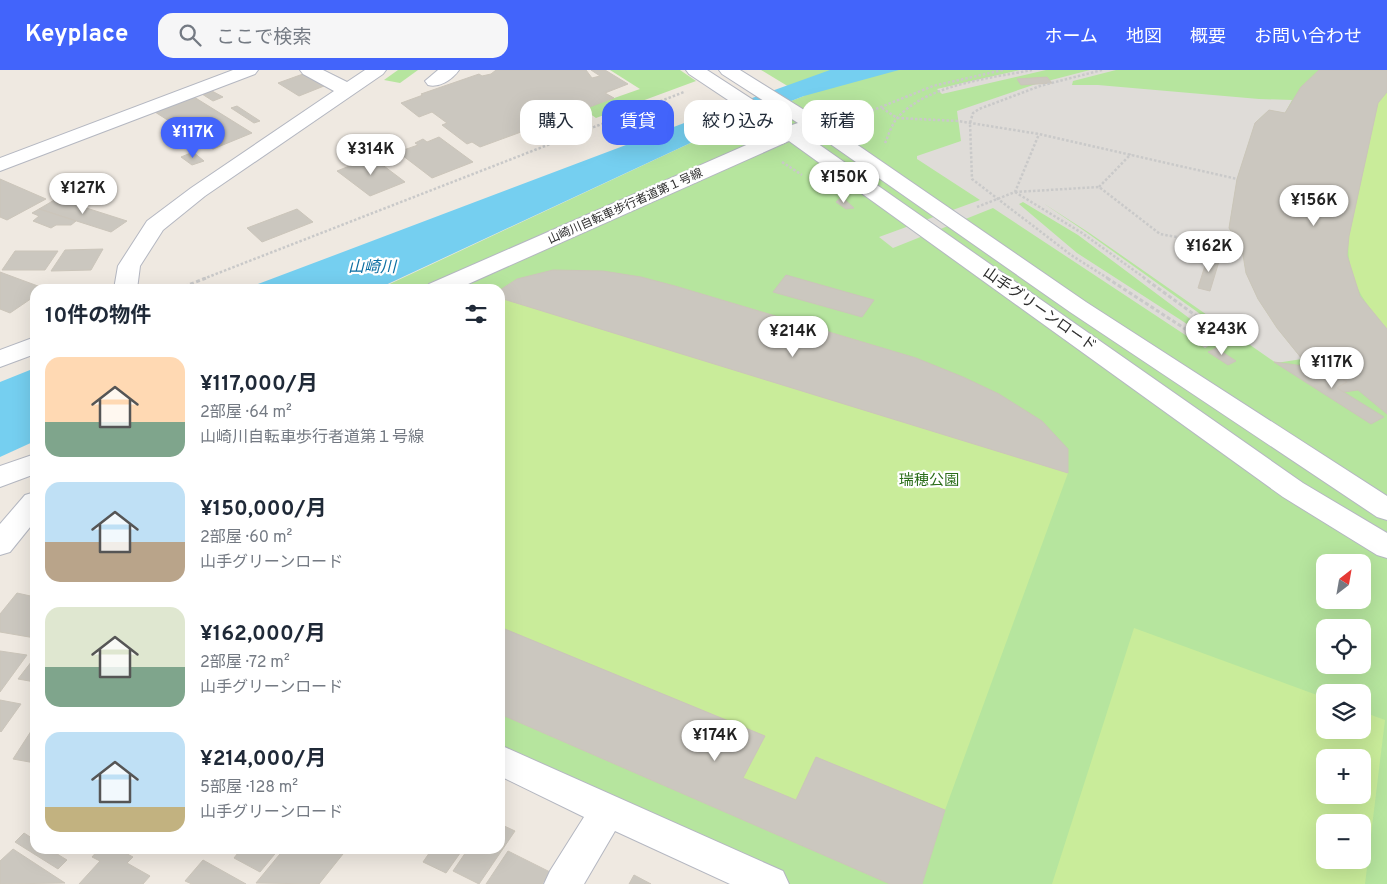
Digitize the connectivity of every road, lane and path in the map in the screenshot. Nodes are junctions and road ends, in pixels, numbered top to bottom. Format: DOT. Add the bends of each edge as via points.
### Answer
graph roads {
  1 [pos="248,70"];
  2 [pos="309,70"];
  3 [pos="377,70"];
  4 [pos="450,70"];
  5 [pos="695,70"];
  6 [pos="1003,70"];
  7 [pos="1032,70"];
  8 [pos="1102,70"];
  9 [pos="721,79"];
  10 [pos="434,81"];
  11 [pos="347,90"];
  12 [pos="882,108"];
  13 [pos="874,110"];
  14 [pos="897,118"];
  15 [pos="970,123"];
  16 [pos="802,127"];
  17 [pos="826,145"];
  18 [pos="830,145"];
  19 [pos="759,147"];
  20 [pos="883,149"];
  21 [pos="1130,154"];
  22 [pos="0,165"];
  23 [pos="804,177"];
  24 [pos="1237,179"];
  25 [pos="1099,187"];
  26 [pos="1242,249"];
  27 [pos="126,284"];
  28 [pos="191,284"];
  29 [pos="448,284"];
  30 [pos="30,347"];
  31 [pos="0,359"];
  32 [pos="30,465"];
  33 [pos="0,477"];
  34 [pos="1387,510"];
  35 [pos="30,511"];
  36 [pos="16,537"];
  37 [pos="1387,547"];
  38 [pos="505,762"];
  39 [pos="608,811"];
  40 [pos="563,884"];
  41 [pos="770,884"];
  1 -- 22 [label="street"];
  2 -- 11 [label="street"];
  3 -- 11 [label="street"];
  4 -- 10 [label="street"];
  5 -- 9 [label="street, 山手グリーンロード"];
  6 -- 12 [label="path" via="933,86"];
  7 -- 14 [label="path" via="936,92 911,104"];
  8 -- 15 [label="path" via="1040,86 979,109 973,113"];
  9 -- 16 [label="street, 山手グリーンロード"];
  9 -- 16 [label="street, 山手グリーンロード" via="744,80"];
  9 -- 28 [label="path"];
  11 -- 27 [label="street" via="198,192 155,226 129,266"];
  12 -- 13 [label="path"];
  12 -- 14 [label="path"];
  14 -- 15 [label="path"];
  14 -- 20 [label="path"];
  15 -- 21 [label="path"];
  15 -- 25 [label="path" via="972,179 1071,256 1193,334 1210,326 1082,234 1015,192"];
  16 -- 19 [label="street, 山崎川自転車歩行者道第１号線"];
  17 -- 37 [label="street, 山手グリーンロード" via="1294,490"];
  18 -- 34 [label="street, 山手グリーンロード"];
  19 -- 23 [label="path"];
  19 -- 29 [label="street, 山崎川自転車歩行者道第１号線"];
  21 -- 24 [label="path"];
  21 -- 25 [label="path"];
  25 -- 26 [label="path" via="1160,234"];
  30 -- 31 [label="street"];
  32 -- 33 [label="street"];
  35 -- 36 [label="street"];
  38 -- 39 [label="street"];
  39 -- 40 [label="street"];
  39 -- 41 [label="street"];
}
